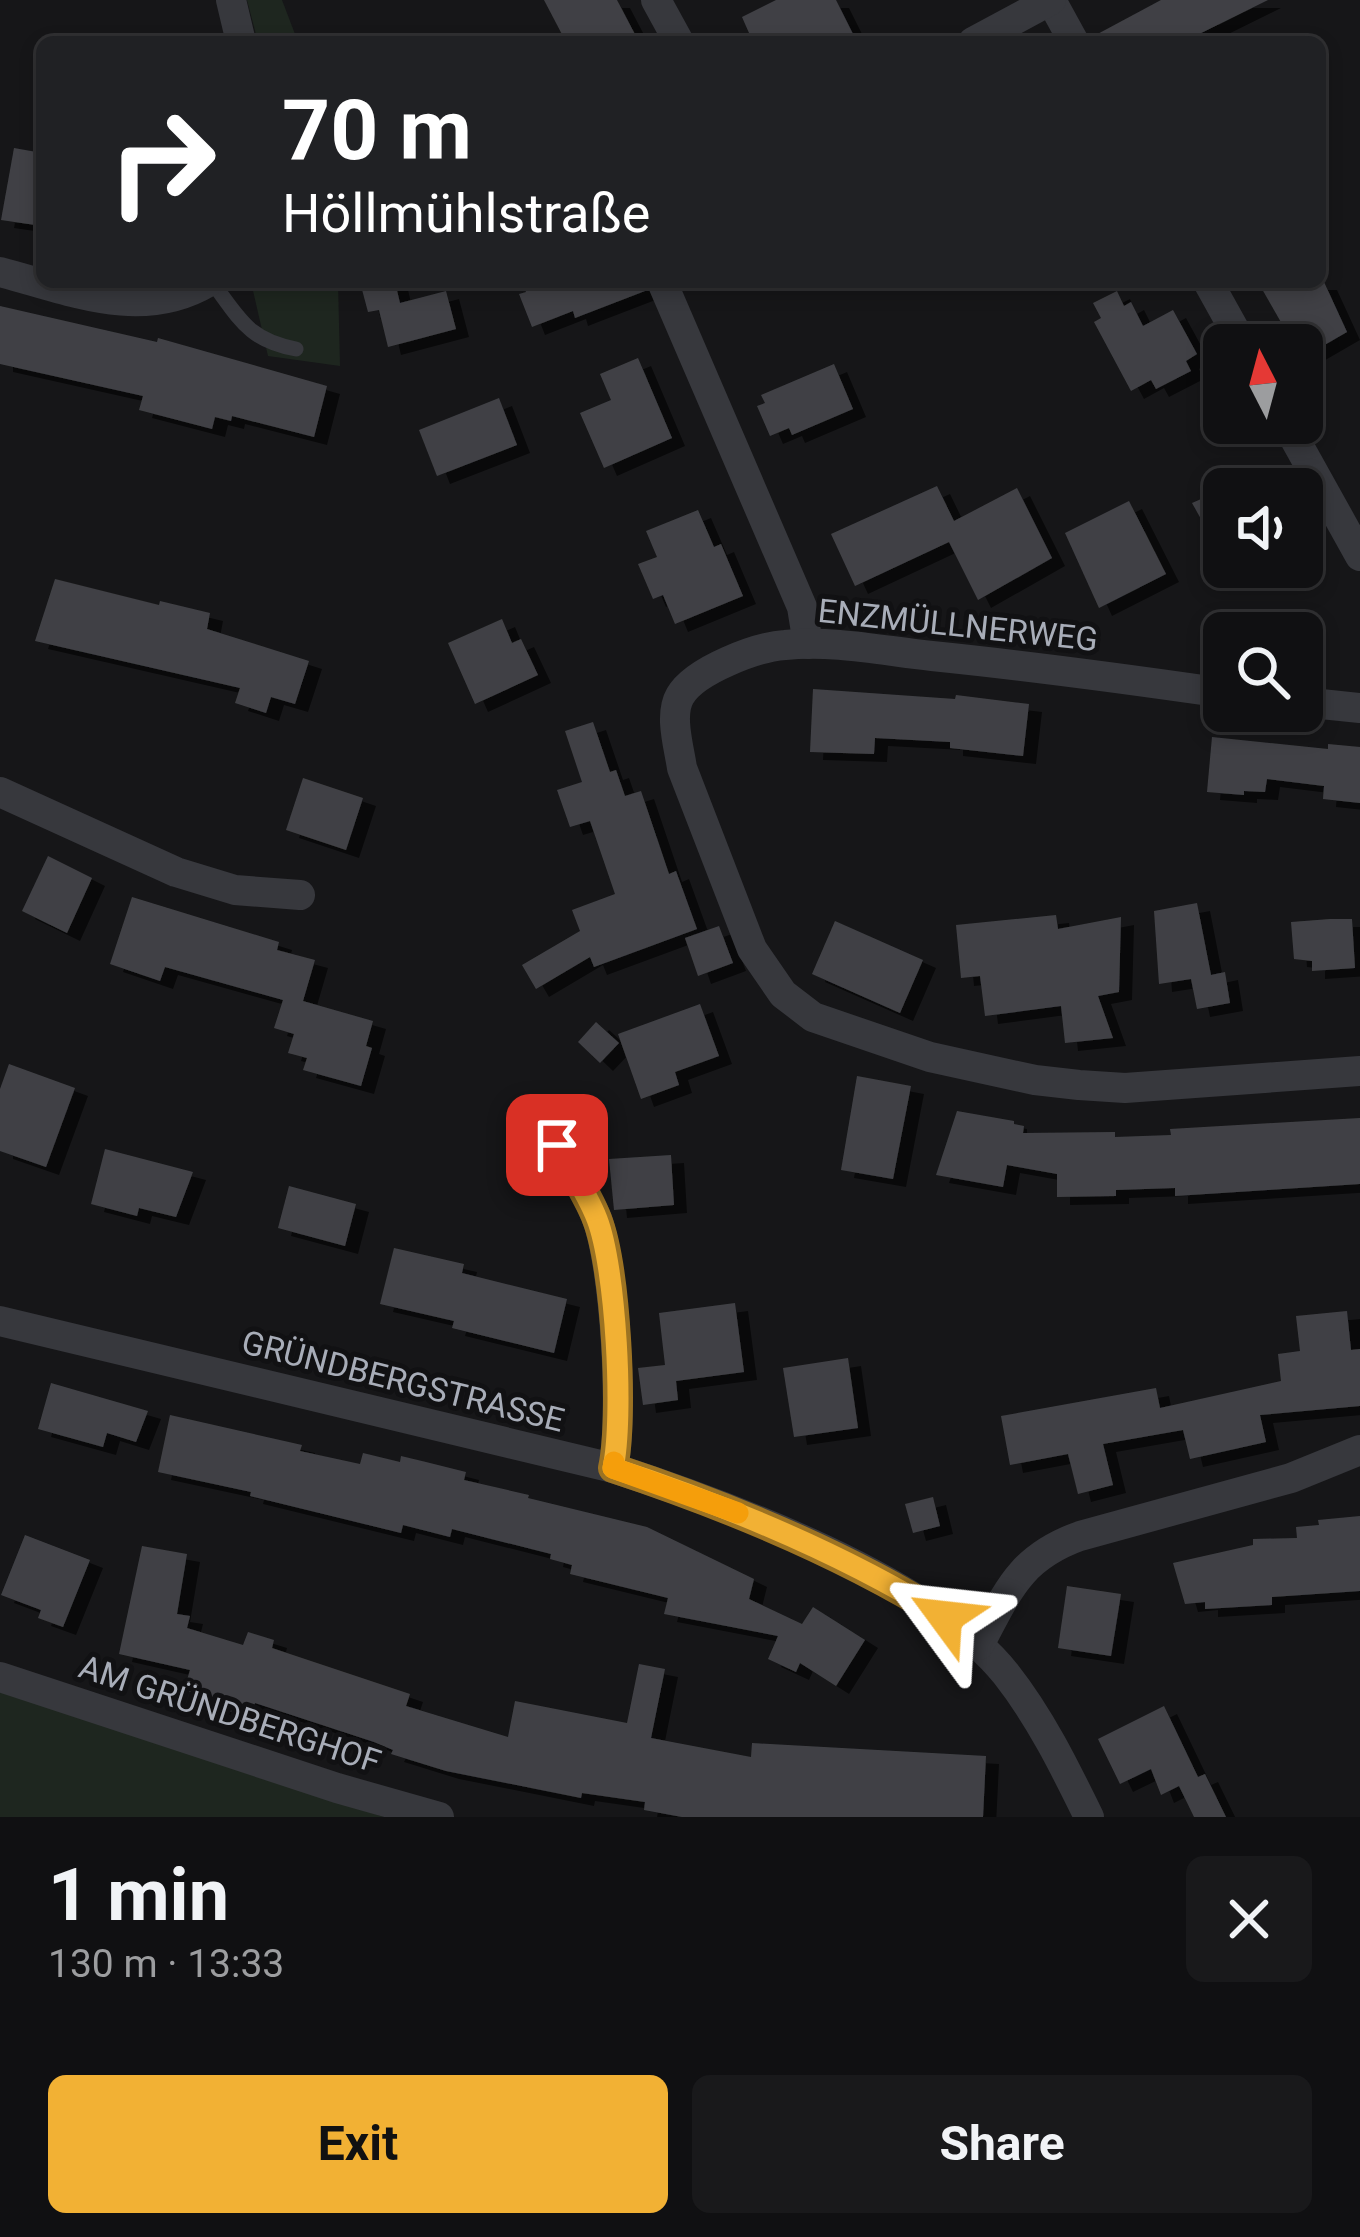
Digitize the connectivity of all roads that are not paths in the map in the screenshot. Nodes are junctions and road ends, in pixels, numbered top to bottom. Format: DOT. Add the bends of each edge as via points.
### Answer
graph roads {
  1 [pos="231,0"];
  2 [pos="656,0"];
  3 [pos="1051,0"];
  4 [pos="240,36"];
  5 [pos="676,36"];
  6 [pos="984,36"];
  7 [pos="1071,36"];
  8 [pos="0,272"];
  9 [pos="36,281"];
  10 [pos="64,288"];
  11 [pos="195,288"];
  12 [pos="215,288"];
  13 [pos="665,288"];
  14 [pos="1211,288"];
  15 [pos="1231,324"];
  16 [pos="296,349"];
  17 [pos="1298,444"];
  18 [pos="1360,556"];
  19 [pos="808,644"];
  20 [pos="1203,690"];
  21 [pos="1323,704"];
  22 [pos="1360,708"];
  23 [pos="0,792"];
  24 [pos="300,895"];
  25 [pos="1360,1071"];
  26 [pos="557,1145"];
  27 [pos="0,1321"];
  28 [pos="1360,1450"];
  29 [pos="613,1468"];
  30 [pos="979,1645"];
  31 [pos="0,1677"];
  32 [pos="439,1817"];
  33 [pos="1089,1817"];
  1 -- 4 [label="street"];
  2 -- 5 [label="street"];
  3 -- 6 [label="street"];
  3 -- 7 [label="street"];
  8 -- 9 [label="street"];
  10 -- 11 [label="street" via="128,304"];
  12 -- 16 [label="lane" via="253,335"];
  13 -- 19 [label="street" via="802,607"];
  14 -- 15 [label="street"];
  17 -- 18 [label="street"];
  19 -- 20 [label="street, ENZMÜLLNERWEG"];
  19 -- 25 [label="street, ENZMÜLLNERWEG" via="727,662 682,692 676,711 682,768 740,925 762,967 797,1006 891,1046 1079,1085"];
  21 -- 22 [label="street"];
  23 -- 24 [label="street" via="176,872 235,890"];
  26 -- 29 [label="street" via="605,1251 620,1419"];
  27 -- 29 [label="street, GRÜNDBERGSTRASSE"];
  28 -- 30 [label="street" via="1047,1549 1018,1573"];
  29 -- 30 [label="street, GRÜNDBERGSTRASSE" via="704,1499 855,1568"];
  30 -- 33 [label="street, GRÜNDBERGSTRASSE" via="1032,1711"];
  31 -- 32 [label="street, AM GRÜNDBERGHOF"];
}
